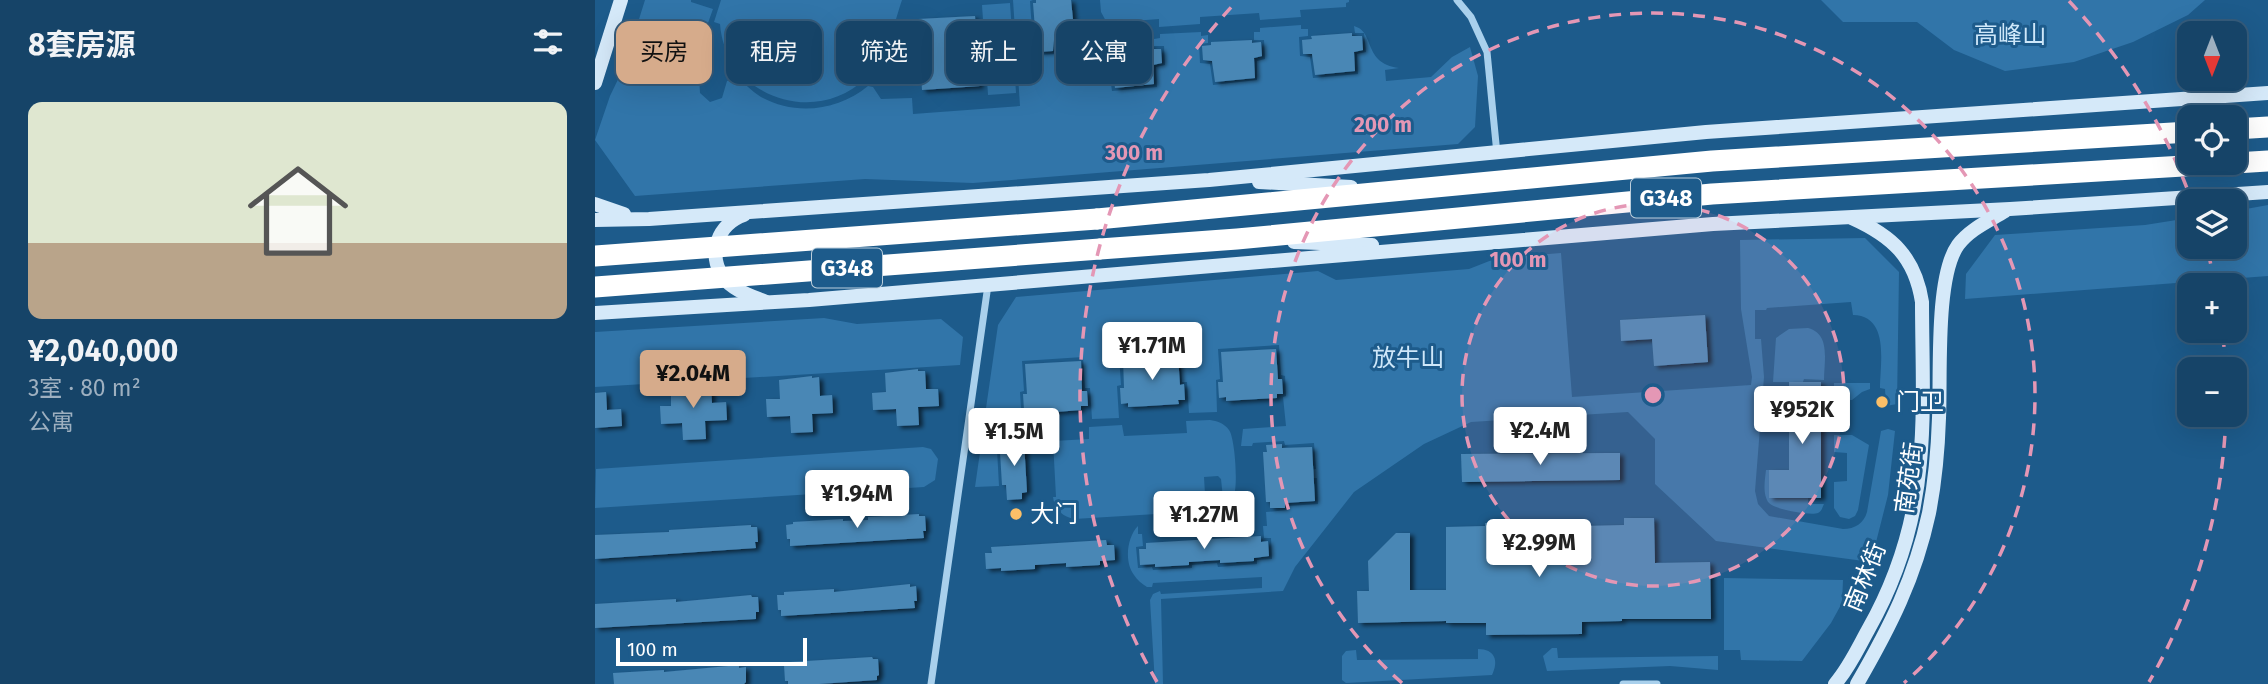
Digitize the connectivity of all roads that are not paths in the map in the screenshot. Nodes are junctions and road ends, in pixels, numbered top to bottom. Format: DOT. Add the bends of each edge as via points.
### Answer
graph roads {
  1 [pos="621,0"];
  2 [pos="1457,0"];
  3 [pos="595,83"];
  4 [pos="2268,93"];
  5 [pos="2268,127"];
  6 [pos="2247,128"];
  7 [pos="2177,133"];
  8 [pos="1497,154"];
  9 [pos="2268,161"];
  10 [pos="2247,162"];
  11 [pos="2177,166"];
  12 [pos="1209,180"];
  13 [pos="1419,190"];
  14 [pos="2268,192"];
  15 [pos="595,204"];
  16 [pos="2010,209"];
  17 [pos="762,211"];
  18 [pos="1851,217"];
  19 [pos="649,219"];
  20 [pos="595,220"];
  21 [pos="1237,239"];
  22 [pos="1432,248"];
  23 [pos="595,256"];
  24 [pos="988,285"];
  25 [pos="595,287"];
  26 [pos="768,303"];
  27 [pos="595,313"];
  28 [pos="931,684"];
  29 [pos="1623,684"];
  30 [pos="1657,684"];
  31 [pos="1835,684"];
  32 [pos="1857,684"];
  1 -- 3 [label="street"];
  2 -- 8 [label="street" via="1471,17 1487,52"];
  4 -- 8 [label="street" via="1706,132"];
  5 -- 6 [label="highway"];
  7 -- 13 [label="highway, G348" via="1712,162"];
  8 -- 12 [label="street"];
  9 -- 10 [label="highway, G348"];
  11 -- 21 [label="highway, G348" via="1712,194"];
  12 -- 13 [label="street"];
  12 -- 17 [label="street"];
  13 -- 23 [label="highway, G348, bridge"];
  14 -- 16 [label="street"];
  15 -- 19 [label="street"];
  16 -- 18 [label="street"];
  16 -- 32 [label="street, 南苑街" via="1973,230 1957,246 1945,275 1930,509 1912,575 1892,623"];
  17 -- 19 [label="street"];
  17 -- 26 [label="street" via="728,223 716,251 723,278"];
  18 -- 22 [label="street"];
  18 -- 31 [label="street, 南林街" via="1894,243 1919,281 1921,462 1914,508 1896,570 1877,615"];
  19 -- 20 [label="street"];
  21 -- 22 [label="street"];
  21 -- 25 [label="highway, G348, bridge"];
  22 -- 24 [label="street"];
  24 -- 26 [label="street"];
  24 -- 28 [label="street"];
  26 -- 27 [label="street"];
  29 -- 30 [label="street"];
}
